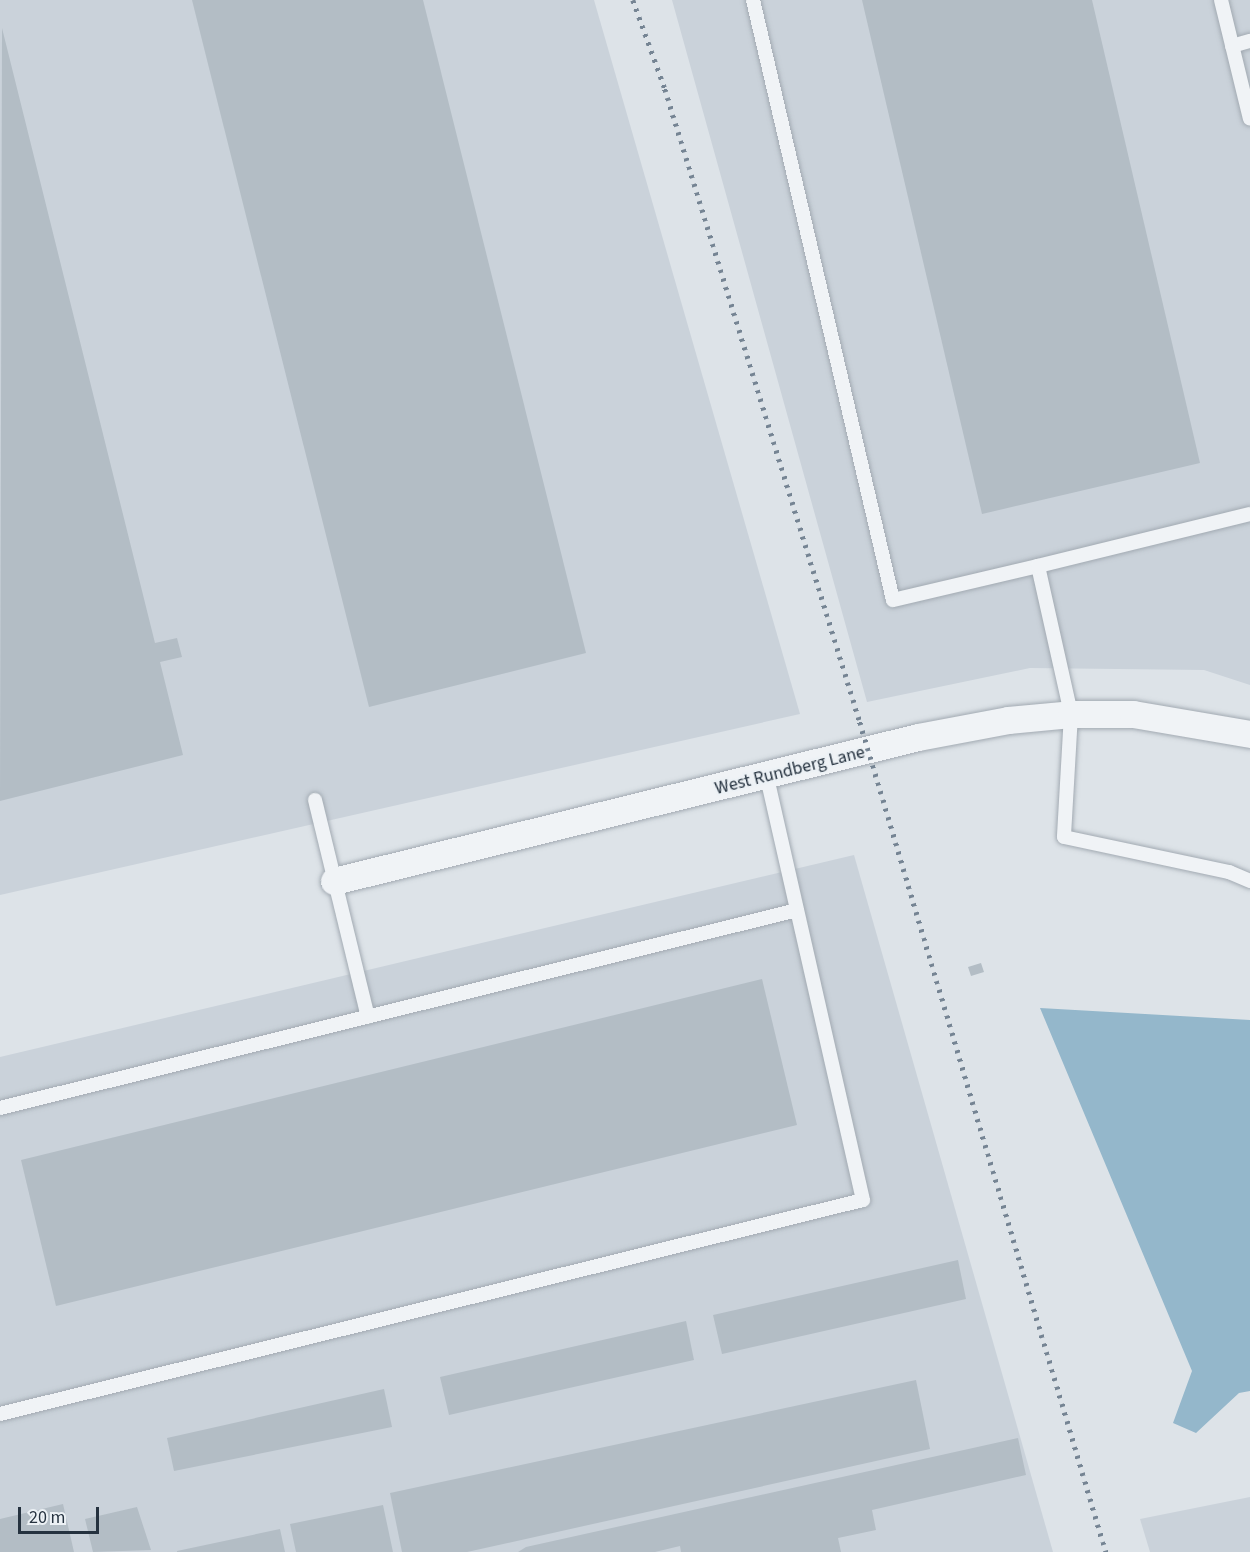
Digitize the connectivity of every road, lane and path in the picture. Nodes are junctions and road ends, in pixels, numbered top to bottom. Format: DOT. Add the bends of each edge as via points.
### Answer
graph roads {
  1 [pos="753,0"];
  2 [pos="1221,0"];
  3 [pos="1250,41"];
  4 [pos="1232,46"];
  5 [pos="1250,119"];
  6 [pos="1250,514"];
  7 [pos="1038,566"];
  8 [pos="1071,714"];
  9 [pos="1250,734"];
  10 [pos="767,776"];
  11 [pos="315,800"];
  12 [pos="334,881"];
  13 [pos="1250,881"];
  14 [pos="797,910"];
  15 [pos="368,1017"];
  16 [pos="0,1108"];
  17 [pos="0,1414"];
  1 -- 7 [label="lane" via="893,600"];
  2 -- 4 [label="lane"];
  3 -- 4 [label="lane"];
  4 -- 5 [label="lane"];
  6 -- 7 [label="lane"];
  7 -- 8 [label="lane"];
  8 -- 9 [label="street, West Rundberg Lane" via="1134,714"];
  8 -- 10 [label="street, West Rundberg Lane" via="1008,720 918,737"];
  8 -- 13 [label="lane" via="1064,837 1230,872"];
  10 -- 12 [label="street, West Rundberg Lane"];
  10 -- 14 [label="lane"];
  11 -- 12 [label="lane"];
  12 -- 15 [label="lane"];
  14 -- 15 [label="lane"];
  14 -- 17 [label="lane" via="862,1200"];
  15 -- 16 [label="lane"];
}
